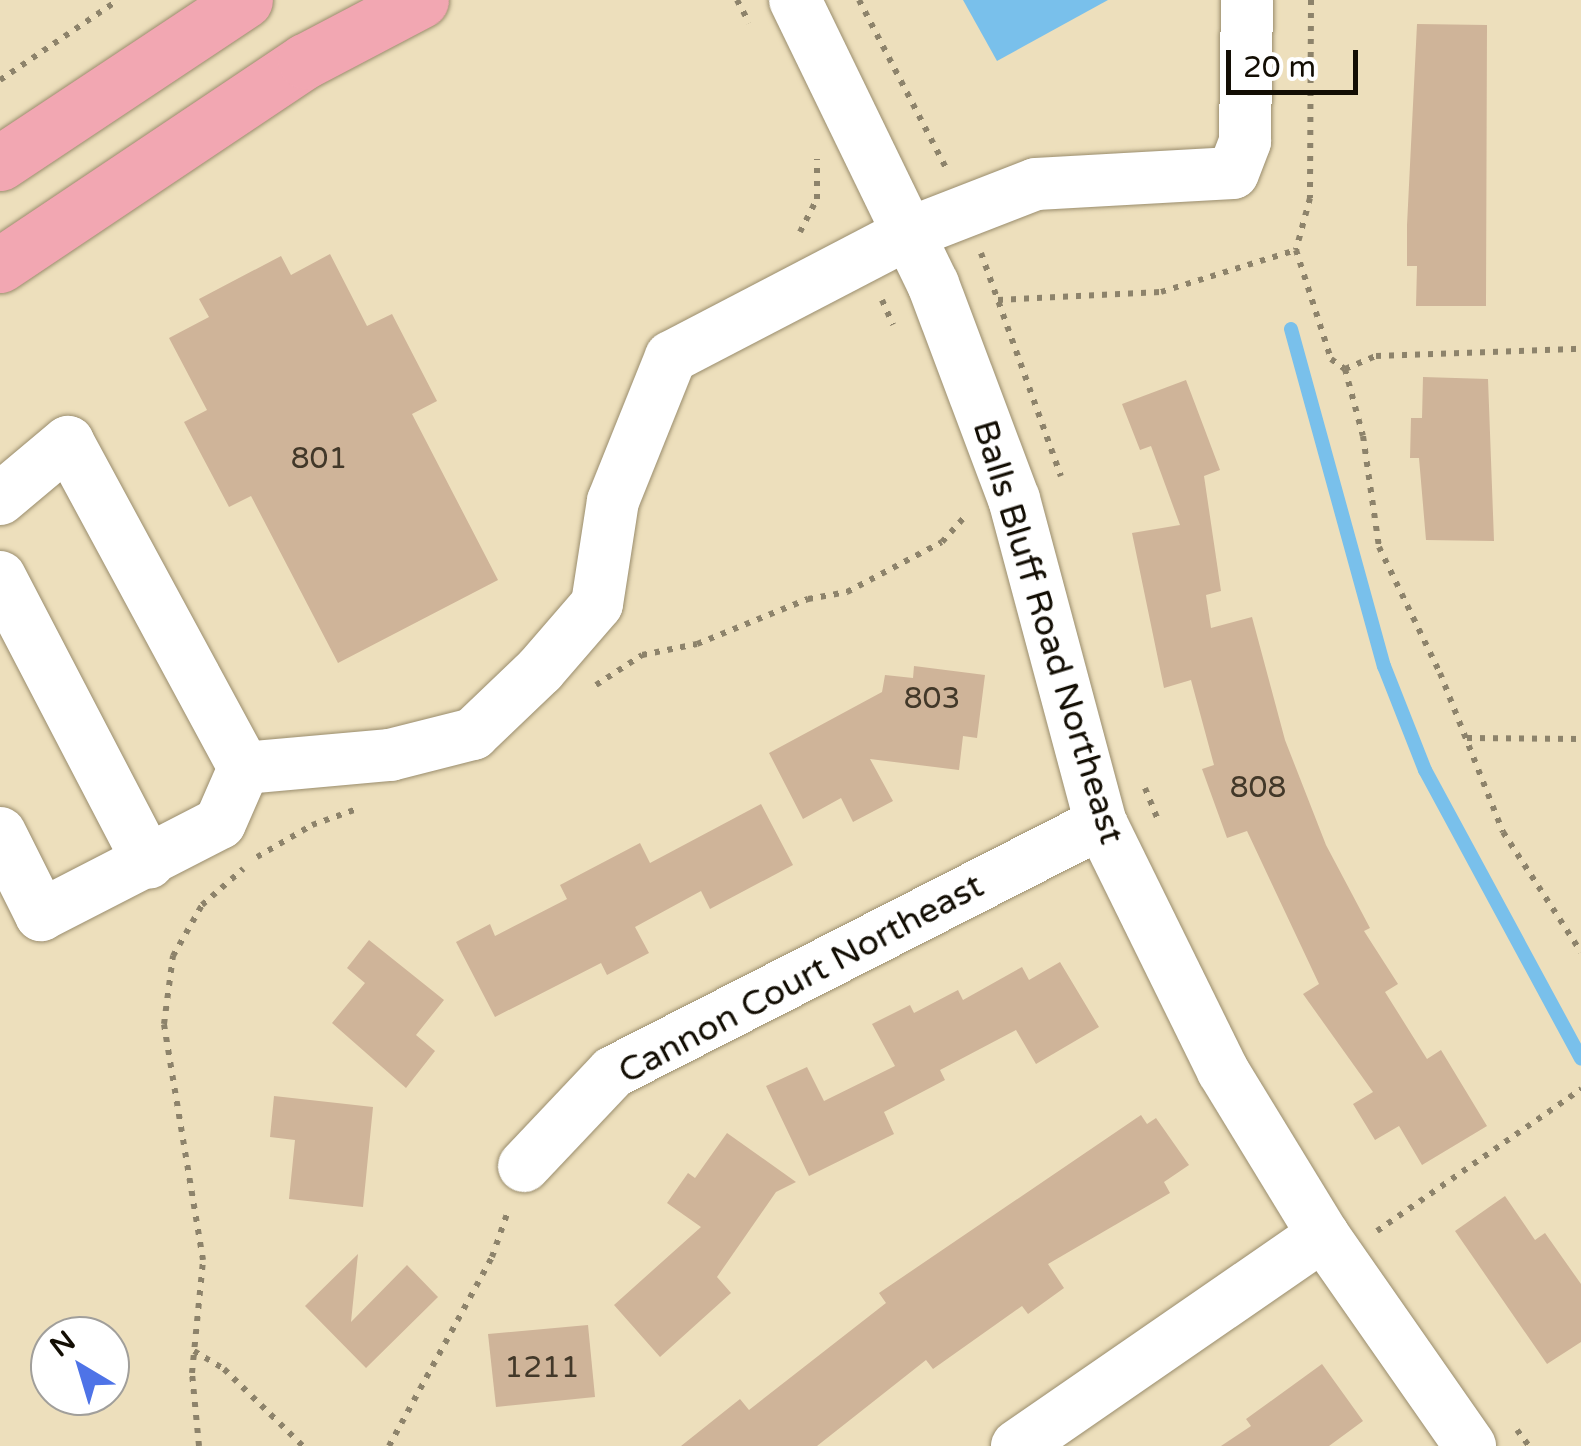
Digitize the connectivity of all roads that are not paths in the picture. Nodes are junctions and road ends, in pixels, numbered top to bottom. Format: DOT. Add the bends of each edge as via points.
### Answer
graph roads {
  1 [pos="245,0"];
  2 [pos="421,0"];
  3 [pos="795,0"];
  4 [pos="1247,0"];
  5 [pos="0,163"];
  6 [pos="906,234"];
  7 [pos="0,265"];
  8 [pos="0,499"];
  9 [pos="0,576"];
  10 [pos="244,768"];
  11 [pos="1101,823"];
  12 [pos="0,833"];
  13 [pos="149,863"];
  14 [pos="524,1166"];
  15 [pos="1352,1234"];
  16 [pos="1489,1431"];
  17 [pos="1017,1446"];
  1 -- 5 [label="main road"];
  2 -- 7 [label="main road" via="288,72"];
  3 -- 6 [label="street, Balls Bluff Road Northeast"];
  4 -- 6 [label="street" via="1245,141 1233,173 1036,184"];
  6 -- 10 [label="street" via="672,357 613,501 597,604 472,734 390,755"];
  6 -- 11 [label="street, Balls Bluff Road Northeast" via="933,284 1014,500"];
  8 -- 10 [label="street" via="68,442"];
  9 -- 13 [label="street"];
  10 -- 13 [label="street" via="220,823"];
  11 -- 14 [label="street, Cannon Court Northeast" via="613,1072"];
  11 -- 15 [label="street, Balls Bluff Road Northeast" via="1223,1071"];
  12 -- 13 [label="street" via="41,915"];
  15 -- 16 [label="street, Balls Bluff Road Northeast"];
  15 -- 17 [label="street"];
}
